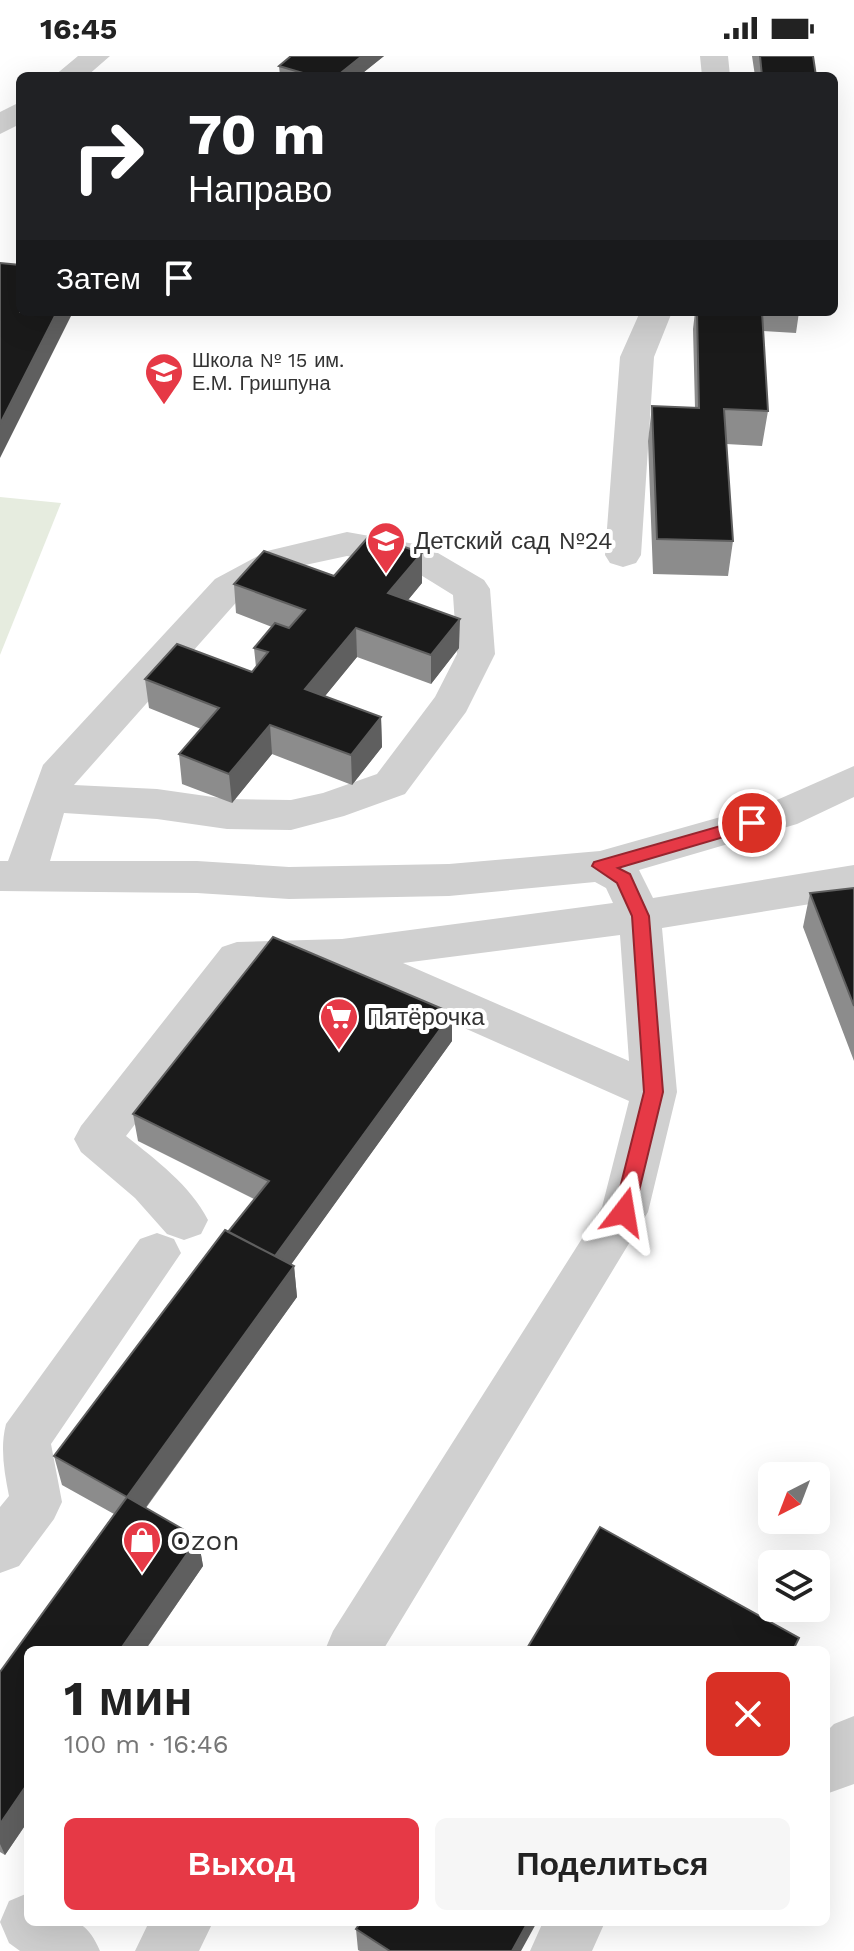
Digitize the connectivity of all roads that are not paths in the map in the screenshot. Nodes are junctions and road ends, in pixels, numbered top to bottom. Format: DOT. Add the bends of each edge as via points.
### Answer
graph roads {
  1 [pos="96,56"];
  2 [pos="74,72"];
  3 [pos="654,316"];
  4 [pos="623,555"];
  5 [pos="854,780"];
  6 [pos="49,798"];
  7 [pos="600,866"];
  8 [pos="13,876"];
  9 [pos="854,881"];
  10 [pos="640,916"];
  11 [pos="342,955"];
  12 [pos="654,1092"];
  13 [pos="0,1548"];
  14 [pos="354,1646"];
  15 [pos="0,1900"];
  16 [pos="24,1917"];
  17 [pos="36,1926"];
  18 [pos="181,1926"];
  19 [pos="573,1926"];
  20 [pos="70,1951"];
  21 [pos="165,1951"];
  22 [pos="560,1951"];
  1 -- 2 [label="street"];
  3 -- 4 [label="street" via="637,357"];
  5 -- 7 [label="street" via="783,814"];
  6 -- 6 [label="street" via="57,775 228,588 280,559 347,544 413,554 471,589 476,654 452,703 391,784 291,815"];
  6 -- 8 [label="street"];
  7 -- 8 [label="street" via="449,880 289,883"];
  7 -- 10 [label="street" via="623,878"];
  9 -- 10 [label="street"];
  10 -- 11 [label="street"];
  10 -- 12 [label="street"];
  11 -- 12 [label="street"];
  11 -- 13 [label="street" via="237,959 97,1139 152,1184 171,1237 24,1440 36,1502"];
  12 -- 14 [label="street" via="624,1212"];
  15 -- 16 [label="street"];
  17 -- 20 [label="street"];
  18 -- 21 [label="street"];
  19 -- 22 [label="street"];
}
